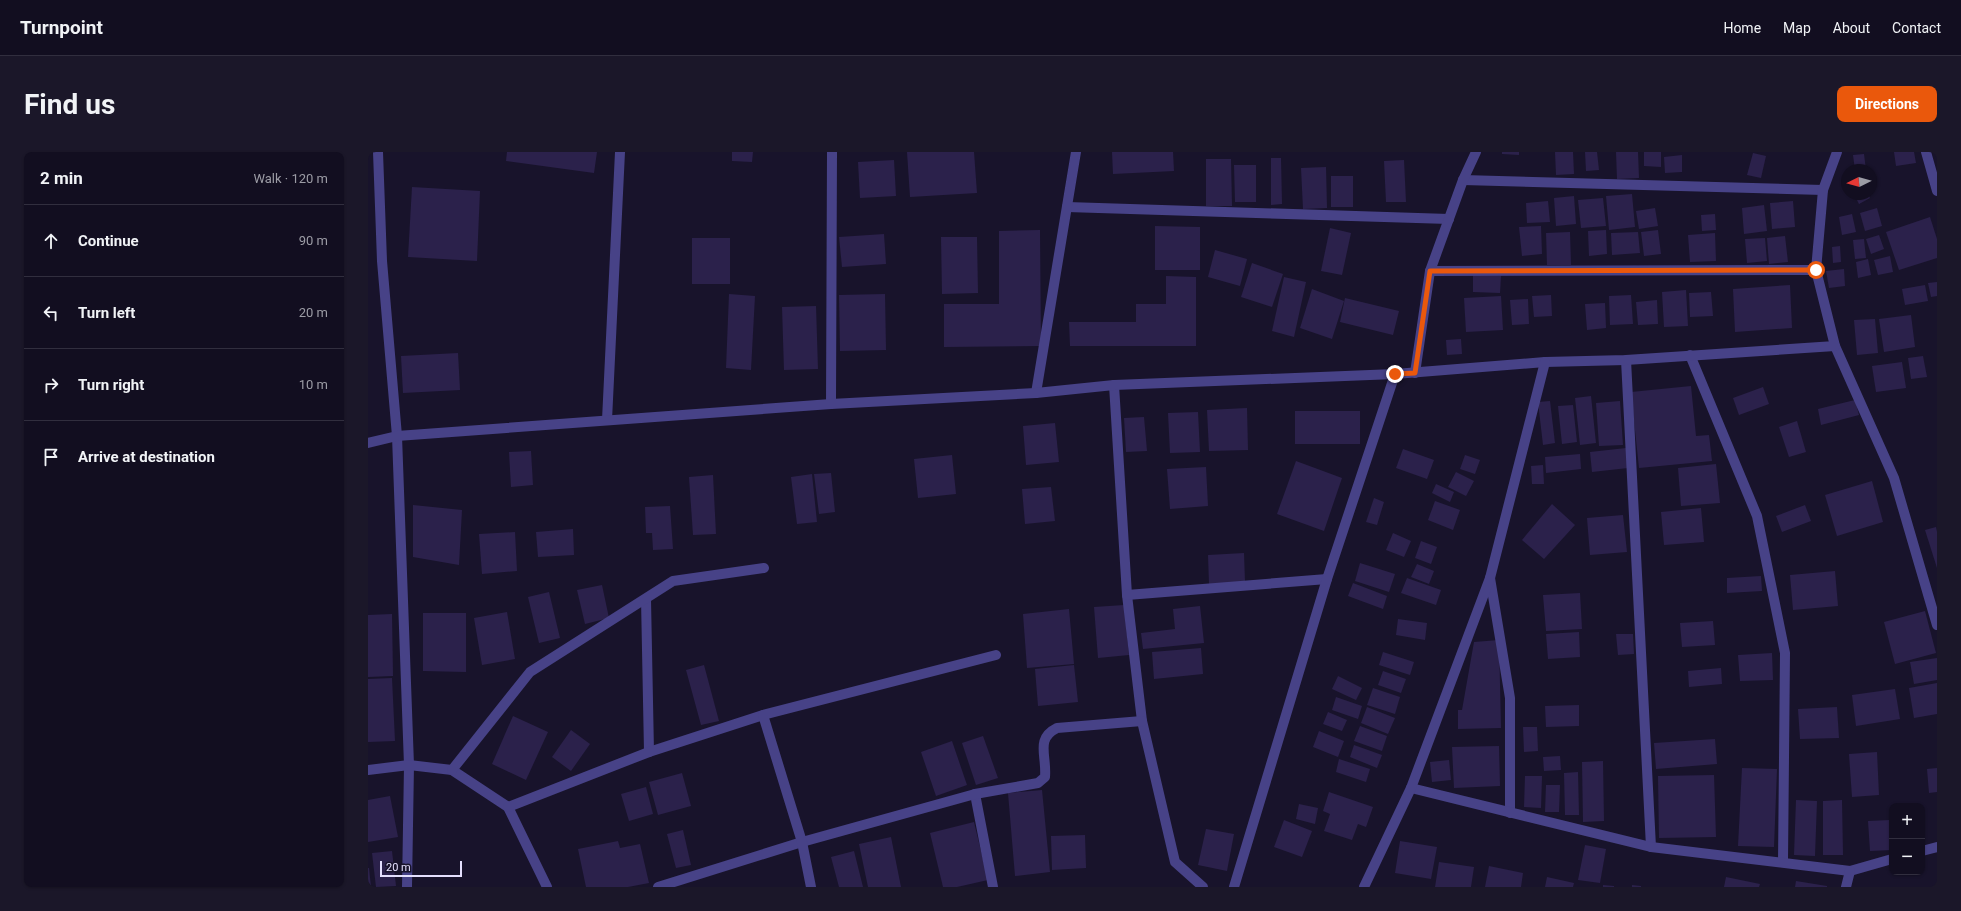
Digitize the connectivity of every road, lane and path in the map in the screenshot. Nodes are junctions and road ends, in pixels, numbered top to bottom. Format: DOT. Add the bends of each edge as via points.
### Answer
graph roads {
  1 [pos="378,152"];
  2 [pos="620,152"];
  3 [pos="832,152"];
  4 [pos="1076,152"];
  5 [pos="1476,152"];
  6 [pos="1837,152"];
  7 [pos="1926,152"];
  8 [pos="1463,180"];
  9 [pos="1823,190"];
  10 [pos="1937,191"];
  11 [pos="1067,207"];
  12 [pos="1449,219"];
  13 [pos="1816,270"];
  14 [pos="1430,271"];
  15 [pos="1835,346"];
  16 [pos="1690,355"];
  17 [pos="1626,360"];
  18 [pos="1545,362"];
  19 [pos="1415,373"];
  20 [pos="1395,374"];
  21 [pos="1114,385"];
  22 [pos="1036,393"];
  23 [pos="831,404"];
  24 [pos="608,420"];
  25 [pos="397,436"];
  26 [pos="368,443"];
  27 [pos="764,568"];
  28 [pos="1490,578"];
  29 [pos="1327,579"];
  30 [pos="1127,595"];
  31 [pos="646,599"];
  32 [pos="1937,625"];
  33 [pos="996,655"];
  34 [pos="763,715"];
  35 [pos="1142,721"];
  36 [pos="649,752"];
  37 [pos="409,765"];
  38 [pos="368,770"];
  39 [pos="452,770"];
  40 [pos="1411,788"];
  41 [pos="975,794"];
  42 [pos="508,807"];
  43 [pos="1510,812"];
  44 [pos="802,842"];
  45 [pos="1651,847"];
  46 [pos="1937,847"];
  47 [pos="1925,850"];
  48 [pos="1889,860"];
  49 [pos="1783,862"];
  50 [pos="1850,871"];
  51 [pos="407,887"];
  52 [pos="547,887"];
  53 [pos="658,887"];
  54 [pos="811,887"];
  55 [pos="993,887"];
  56 [pos="1203,887"];
  57 [pos="1234,887"];
  58 [pos="1366,887"];
  59 [pos="1846,887"];
  1 -- 25 [label="street" via="382,261"];
  2 -- 24 [label="street"];
  3 -- 23 [label="street"];
  4 -- 11 [label="street"];
  5 -- 8 [label="street"];
  6 -- 9 [label="street"];
  7 -- 10 [label="street"];
  8 -- 9 [label="street"];
  8 -- 12 [label="street"];
  9 -- 13 [label="street"];
  11 -- 12 [label="street"];
  11 -- 22 [label="street"];
  12 -- 14 [label="street"];
  13 -- 14 [label="street"];
  13 -- 15 [label="street"];
  14 -- 19 [label="street"];
  15 -- 16 [label="street"];
  15 -- 32 [label="street" via="1894,478"];
  16 -- 17 [label="street"];
  16 -- 49 [label="street" via="1757,516 1785,653"];
  17 -- 18 [label="street"];
  17 -- 45 [label="street"];
  18 -- 19 [label="street"];
  18 -- 28 [label="street"];
  19 -- 20 [label="street"];
  20 -- 21 [label="street"];
  20 -- 29 [label="street"];
  21 -- 22 [label="street"];
  21 -- 30 [label="street"];
  22 -- 23 [label="street"];
  23 -- 24 [label="street"];
  24 -- 25 [label="street"];
  25 -- 26 [label="street"];
  25 -- 37 [label="street"];
  27 -- 31 [label="street" via="673,581"];
  28 -- 40 [label="street"];
  28 -- 43 [label="street" via="1510,698"];
  29 -- 30 [label="street"];
  29 -- 57 [label="street"];
  30 -- 35 [label="street"];
  31 -- 36 [label="street"];
  31 -- 39 [label="street" via="530,672"];
  33 -- 34 [label="street"];
  34 -- 36 [label="street"];
  34 -- 44 [label="street"];
  35 -- 41 [label="street" via="1057,728 1048,732 1043,740 1045,776 1038,783"];
  35 -- 56 [label="street" via="1175,862"];
  36 -- 42 [label="street"];
  37 -- 38 [label="street"];
  37 -- 39 [label="street"];
  37 -- 51 [label="street"];
  39 -- 42 [label="street"];
  40 -- 43 [label="street"];
  40 -- 58 [label="street"];
  41 -- 44 [label="street"];
  41 -- 55 [label="street"];
  42 -- 52 [label="street"];
  43 -- 45 [label="street"];
  44 -- 53 [label="street"];
  44 -- 54 [label="street"];
  45 -- 49 [label="street"];
  46 -- 47 [label="street"];
  48 -- 50 [label="street"];
  49 -- 50 [label="street"];
  50 -- 59 [label="street"];
}
